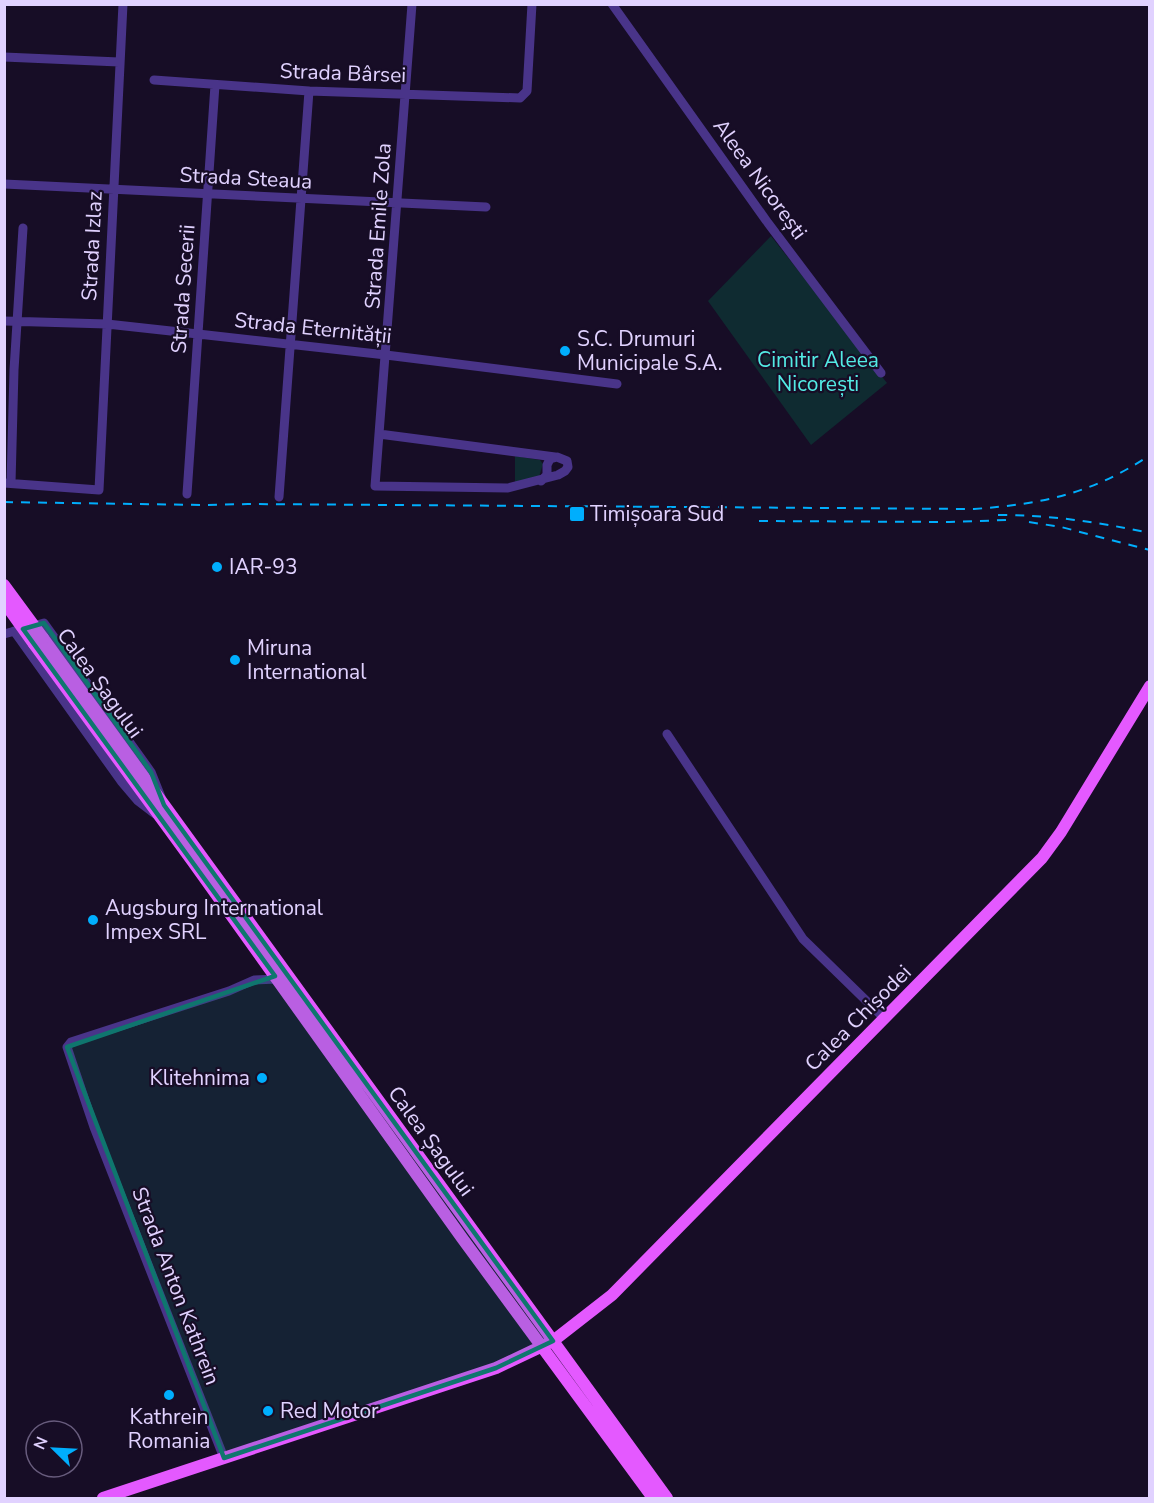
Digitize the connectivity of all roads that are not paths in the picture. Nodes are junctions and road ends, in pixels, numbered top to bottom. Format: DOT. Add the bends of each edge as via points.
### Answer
graph roads {
  1 [pos="123,4"];
  2 [pos="412,4"];
  3 [pos="532,4"];
  4 [pos="612,4"];
  5 [pos="4,57"];
  6 [pos="119,62"];
  7 [pos="154,80"];
  8 [pos="215,85"];
  9 [pos="309,91"];
  10 [pos="406,94"];
  11 [pos="4,184"];
  12 [pos="113,189"];
  13 [pos="207,194"];
  14 [pos="300,198"];
  15 [pos="396,203"];
  16 [pos="486,207"];
  17 [pos="23,228"];
  18 [pos="4,321"];
  19 [pos="18,321"];
  20 [pos="107,324"];
  21 [pos="198,333"];
  22 [pos="291,345"];
  23 [pos="386,354"];
  24 [pos="881,373"];
  25 [pos="617,384"];
  26 [pos="379,434"];
  27 [pos="541,456"];
  28 [pos="556,457"];
  29 [pos="547,467"];
  30 [pos="558,475"];
  31 [pos="541,481"];
  32 [pos="8,483"];
  33 [pos="187,494"];
  34 [pos="279,497"];
  35 [pos="4,585"];
  36 [pos="4,602"];
  37 [pos="9,633"];
  38 [pos="38,641"];
  39 [pos="1149,687"];
  40 [pos="667,734"];
  41 [pos="164,805"];
  42 [pos="161,819"];
  43 [pos="265,963"];
  44 [pos="277,979"];
  45 [pos="254,980"];
  46 [pos="885,1019"];
  47 [pos="547,1344"];
  48 [pos="224,1458"];
  49 [pos="103,1498"];
  50 [pos="653,1498"];
  51 [pos="667,1498"];
  1 -- 6 [label="street, Strada Izlaz"];
  2 -- 10 [label="street, Strada Emile Zola"];
  3 -- 10 [label="street, Strada Bârsei" via="527,91 522,97"];
  4 -- 24 [label="street, Aleea Nicorești" via="768,224"];
  5 -- 6 [label="street"];
  6 -- 12 [label="street, Strada Izlaz"];
  7 -- 8 [label="street, Strada Bârsei"];
  8 -- 9 [label="street, Strada Bârsei"];
  8 -- 13 [label="street, Strada Secerii"];
  9 -- 10 [label="street, Strada Bârsei"];
  9 -- 14 [label="street"];
  10 -- 15 [label="street, Strada Emile Zola"];
  11 -- 12 [label="street, Strada Steaua"];
  12 -- 13 [label="street, Strada Steaua"];
  12 -- 20 [label="street, Strada Izlaz"];
  13 -- 14 [label="street, Strada Steaua"];
  13 -- 21 [label="street, Strada Secerii"];
  14 -- 15 [label="street, Strada Steaua"];
  14 -- 22 [label="street"];
  15 -- 16 [label="street, Strada Steaua"];
  15 -- 23 [label="street, Strada Emile Zola"];
  17 -- 19 [label="street"];
  18 -- 19 [label="street, Strada Eternității"];
  19 -- 20 [label="street, Strada Eternității"];
  19 -- 32 [label="street"];
  20 -- 21 [label="street, Strada Eternității"];
  20 -- 32 [label="street, Strada Izlaz" via="99,490"];
  21 -- 22 [label="street, Strada Eternității"];
  21 -- 33 [label="street, Strada Secerii"];
  22 -- 23 [label="street, Strada Eternității"];
  22 -- 34 [label="street"];
  23 -- 25 [label="street, Strada Eternității"];
  23 -- 26 [label="street, Strada Emile Zola"];
  26 -- 27 [label="street"];
  26 -- 31 [label="street, Strada Emile Zola" via="375,486 508,488"];
  27 -- 28 [label="street"];
  27 -- 29 [label="street"];
  28 -- 29 [label="street" via="549,460"];
  28 -- 30 [label="street" via="568,464 566,471"];
  29 -- 30 [label="street"];
  29 -- 31 [label="street" via="546,477"];
  30 -- 31 [label="street"];
  35 -- 38 [label="main road, Calea Șagului, bridge"];
  36 -- 38 [label="main road, Calea Șagului, bridge"];
  37 -- 41 [label="street, Calea Șagului" via="44,623 151,772"];
  37 -- 42 [label="street, Calea Șagului" via="121,781"];
  38 -- 41 [label="main road, Calea Șagului"];
  38 -- 42 [label="main road, Calea Șagului"];
  39 -- 46 [label="main road, Calea Chișodei" via="1052,845"];
  40 -- 46 [label="street" via="803,939"];
  41 -- 47 [label="main road, Calea Șagului"];
  42 -- 43 [label="main road, Calea Șagului"];
  43 -- 44 [label="main road, Calea Șagului"];
  43 -- 45 [label="street"];
  44 -- 45 [label="street"];
  44 -- 47 [label="main road, Calea Șagului"];
  45 -- 48 [label="street, Strada Anton Kathrein" via="67,1047 94,1127"];
  46 -- 47 [label="main road, Calea Chișodei" via="612,1295"];
  47 -- 48 [label="main road, Calea Chișodei" via="496,1368"];
  47 -- 50 [label="main road, Calea Șagului"];
  47 -- 51 [label="main road, Calea Șagului"];
  48 -- 49 [label="main road, Calea Chișodei"];
}
